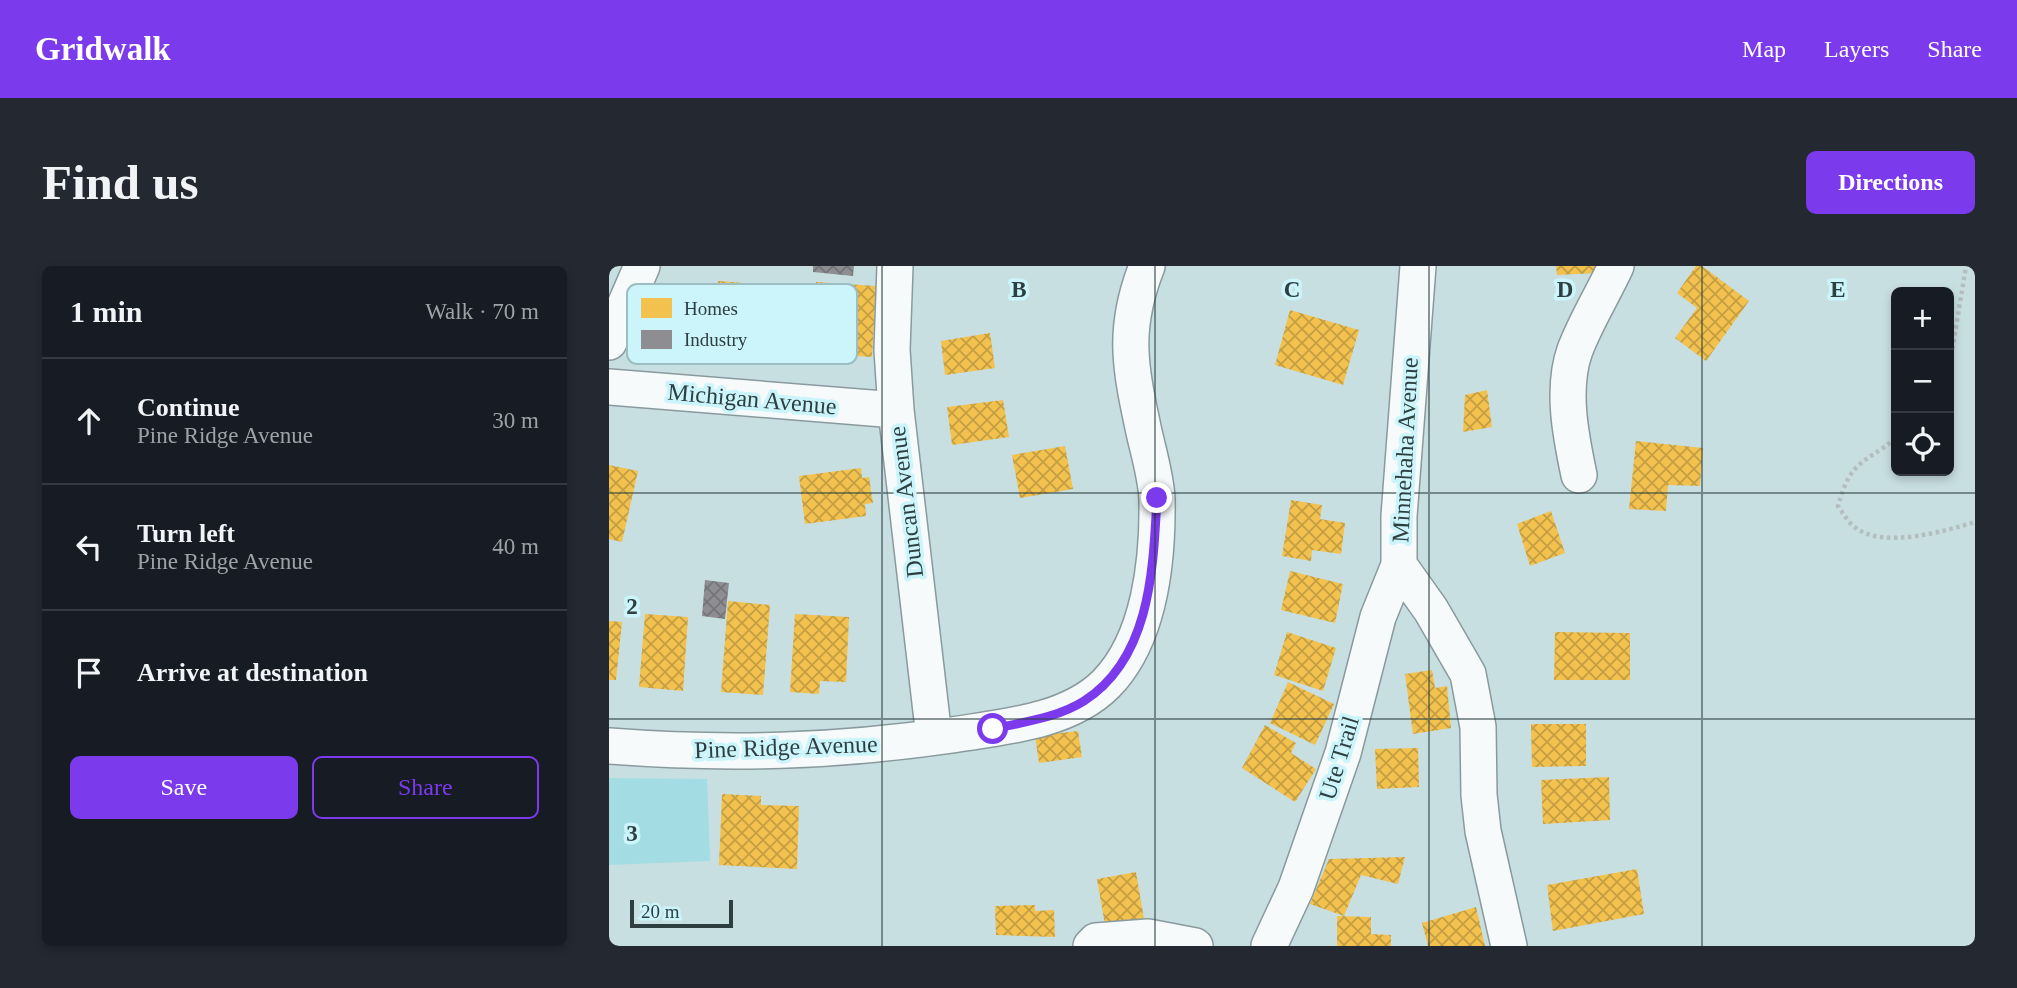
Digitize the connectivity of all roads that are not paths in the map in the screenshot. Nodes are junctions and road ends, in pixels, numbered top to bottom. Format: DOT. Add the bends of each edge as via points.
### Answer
graph roads {
  1 [pos="895,266"];
  2 [pos="1147,266"];
  3 [pos="1418,266"];
  4 [pos="1616,266"];
  5 [pos="627,289"];
  6 [pos="609,342"];
  7 [pos="609,387"];
  8 [pos="896,410"];
  9 [pos="1579,475"];
  10 [pos="1399,565"];
  11 [pos="934,737"];
  12 [pos="609,746"];
  13 [pos="1091,946"];
  14 [pos="1195,946"];
  15 [pos="1269,946"];
  16 [pos="1509,946"];
  1 -- 8 [label="street, Duncan Avenue" via="892,350"];
  2 -- 11 [label="street, Pine Ridge Avenue" via="1131,316 1130,344 1153,471 1156,523 1140,626 1126,658 1103,687 1062,712"];
  3 -- 10 [label="street, Minnehaha Avenue"];
  4 -- 9 [label="street" via="1574,354 1570,434"];
  5 -- 6 [label="street"];
  7 -- 8 [label="street, Michigan Avenue"];
  8 -- 11 [label="street, Duncan Avenue"];
  10 -- 15 [label="street, Ute Trail" via="1378,617 1343,753 1296,887"];
  10 -- 16 [label="street, Minnehaha Avenue" via="1458,652 1471,682 1483,831"];
  11 -- 12 [label="street, Pine Ridge Avenue" via="774,753"];
  13 -- 14 [label="street" via="1096,941 1148,937"];
}
